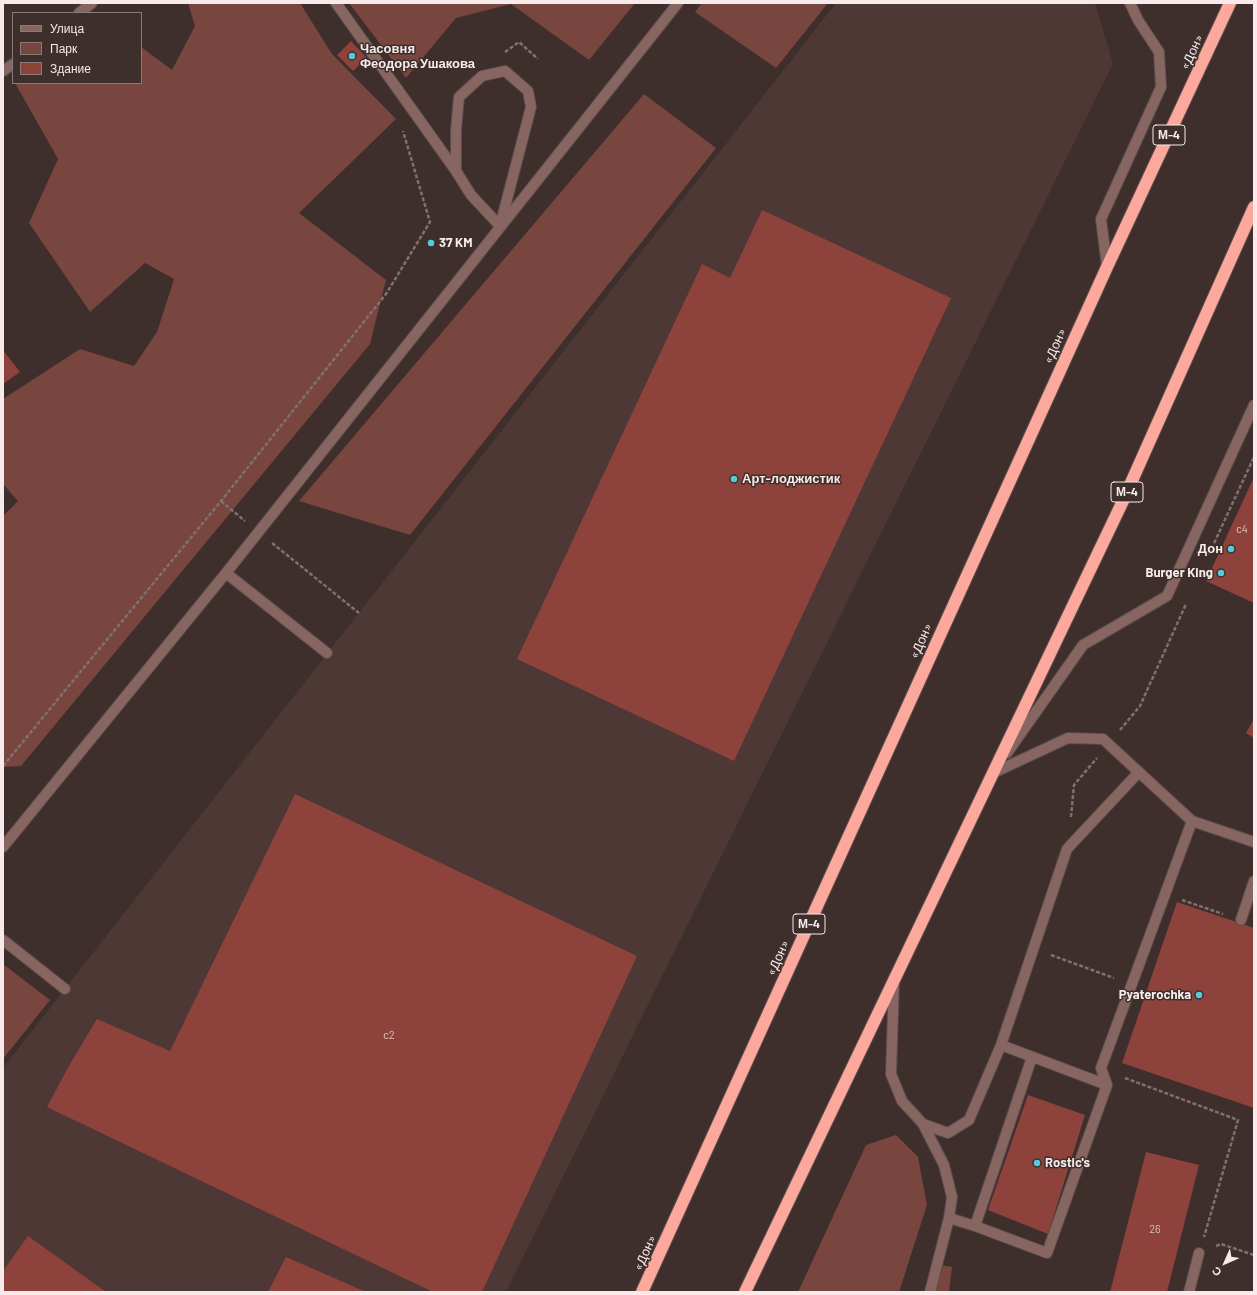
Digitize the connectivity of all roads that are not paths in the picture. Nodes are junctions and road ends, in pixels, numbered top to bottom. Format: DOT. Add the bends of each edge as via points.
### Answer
graph roads {
  1 [pos="92,3"];
  2 [pos="336,3"];
  3 [pos="678,3"];
  4 [pos="1130,3"];
  5 [pos="1230,3"];
  6 [pos="80,12"];
  7 [pos="12,65"];
  8 [pos="3,71"];
  9 [pos="456,171"];
  10 [pos="1254,207"];
  11 [pos="500,226"];
  12 [pos="1107,267"];
  13 [pos="1254,405"];
  14 [pos="226,573"];
  15 [pos="327,654"];
  16 [pos="1139,772"];
  17 [pos="993,773"];
  18 [pos="1192,821"];
  19 [pos="1254,842"];
  20 [pos="3,847"];
  21 [pos="1254,881"];
  22 [pos="1241,920"];
  23 [pos="3,940"];
  24 [pos="894,979"];
  25 [pos="65,989"];
  26 [pos="1001,1045"];
  27 [pos="1032,1057"];
  28 [pos="1107,1084"];
  29 [pos="923,1124"];
  30 [pos="949,1218"];
  31 [pos="975,1226"];
  32 [pos="1199,1253"];
  33 [pos="642,1292"];
  34 [pos="745,1292"];
  35 [pos="930,1292"];
  36 [pos="1189,1292"];
  1 -- 6 [label="street"];
  2 -- 9 [label="street"];
  3 -- 11 [label="street"];
  4 -- 12 [label="street" via="1159,52 1161,87 1100,219"];
  5 -- 12 [label="highway, «Дон» / М-4"];
  7 -- 8 [label="street"];
  9 -- 11 [label="street" via="471,195"];
  9 -- 11 [label="street" via="459,97 482,76 504,71 528,91 531,107"];
  10 -- 17 [label="highway, М-4" via="1122,504"];
  11 -- 14 [label="street"];
  12 -- 33 [label="highway, «Дон» / М-4"];
  13 -- 17 [label="street" via="1167,596 1083,645"];
  14 -- 15 [label="street"];
  14 -- 20 [label="street"];
  16 -- 17 [label="street" via="1103,739 1068,738"];
  16 -- 18 [label="street"];
  16 -- 26 [label="street" via="1067,849"];
  17 -- 24 [label="highway, М-4"];
  18 -- 19 [label="street"];
  18 -- 28 [label="street" via="1101,1068"];
  21 -- 22 [label="street"];
  23 -- 25 [label="street"];
  24 -- 29 [label="street" via="891,1074 902,1101"];
  24 -- 34 [label="highway, М-4"];
  26 -- 27 [label="street"];
  26 -- 29 [label="street" via="969,1120 948,1133"];
  27 -- 28 [label="street"];
  27 -- 31 [label="street"];
  28 -- 31 [label="street" via="1047,1253"];
  29 -- 30 [label="street" via="944,1165 952,1196"];
  30 -- 31 [label="street"];
  30 -- 35 [label="street"];
  32 -- 36 [label="street"];
}
